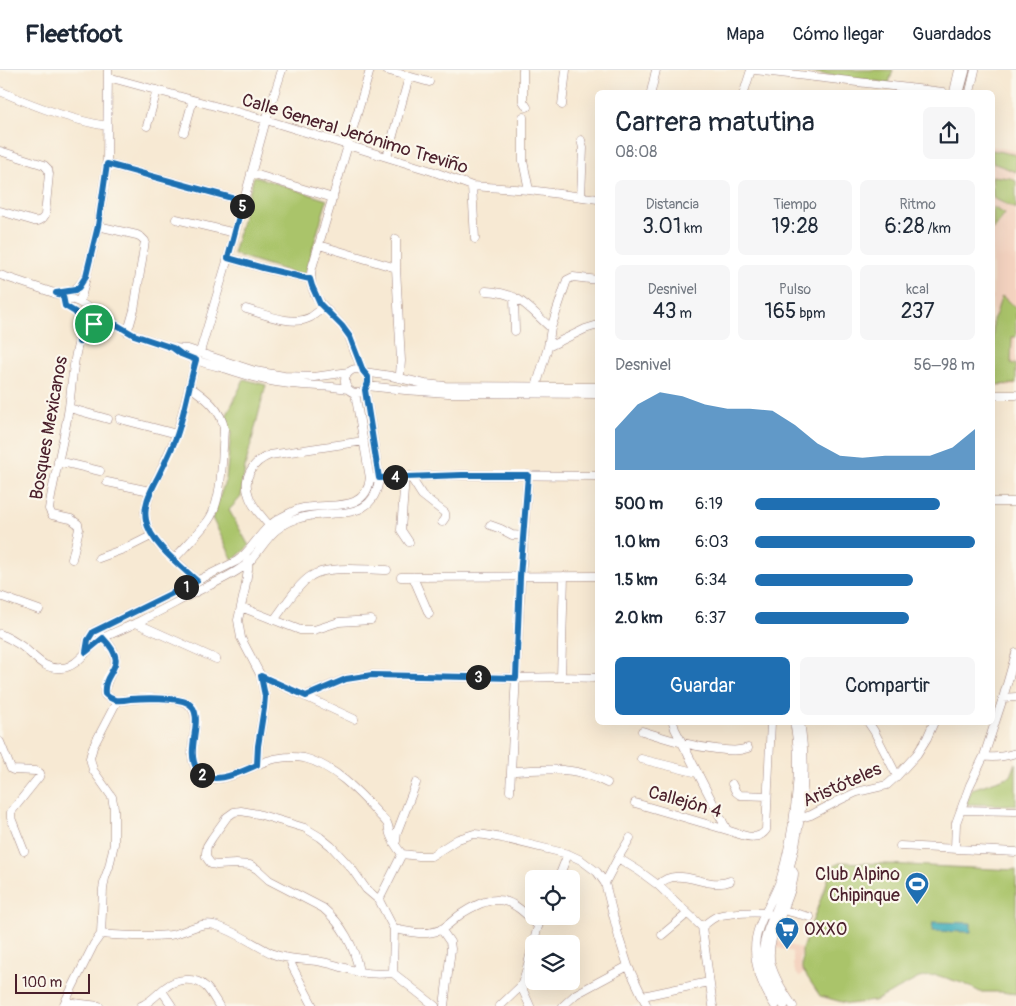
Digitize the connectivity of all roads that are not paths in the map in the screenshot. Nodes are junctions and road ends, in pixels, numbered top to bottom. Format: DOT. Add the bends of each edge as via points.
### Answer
graph roads {
  1 [pos="282,70"];
  2 [pos="370,70"];
  3 [pos="386,70"];
  4 [pos="523,70"];
  5 [pos="566,70"];
  6 [pos="656,70"];
  7 [pos="751,70"];
  8 [pos="755,70"];
  9 [pos="959,70"];
  10 [pos="965,70"];
  11 [pos="970,70"];
  12 [pos="975,70"];
  13 [pos="108,74"];
  14 [pos="409,77"];
  15 [pos="429,82"];
  16 [pos="157,90"];
  17 [pos="651,90"];
  18 [pos="745,90"];
  19 [pos="926,90"];
  20 [pos="954,90"];
  21 [pos="960,90"];
  22 [pos="965,90"];
  23 [pos="970,90"];
  24 [pos="0,91"];
  25 [pos="193,100"];
  26 [pos="562,105"];
  27 [pos="526,107"];
  28 [pos="523,117"];
  29 [pos="266,120"];
  30 [pos="107,126"];
  31 [pos="147,126"];
  32 [pos="184,132"];
  33 [pos="581,140"];
  34 [pos="347,145"];
  35 [pos="0,151"];
  36 [pos="387,157"];
  37 [pos="107,164"];
  38 [pos="251,173"];
  39 [pos="472,186"];
  40 [pos="529,190"];
  41 [pos="581,196"];
  42 [pos="333,198"];
  43 [pos="595,198"];
  44 [pos="243,201"];
  45 [pos="0,210"];
  46 [pos="176,219"];
  47 [pos="98,226"];
  48 [pos="235,232"];
  49 [pos="396,239"];
  50 [pos="475,239"];
  51 [pos="319,245"];
  52 [pos="228,258"];
  53 [pos="396,268"];
  54 [pos="0,275"];
  55 [pos="86,276"];
  56 [pos="310,279"];
  57 [pos="595,280"];
  58 [pos="486,291"];
  59 [pos="59,295"];
  60 [pos="514,297"];
  61 [pos="79,302"];
  62 [pos="323,308"];
  63 [pos="246,309"];
  64 [pos="117,325"];
  65 [pos="595,326"];
  66 [pos="551,328"];
  67 [pos="126,331"];
  68 [pos="515,331"];
  69 [pos="79,342"];
  70 [pos="548,347"];
  71 [pos="354,351"];
  72 [pos="198,356"];
  73 [pos="351,371"];
  74 [pos="363,372"];
  75 [pos="398,378"];
  76 [pos="407,380"];
  77 [pos="190,387"];
  78 [pos="459,387"];
  79 [pos="536,387"];
  80 [pos="595,387"];
  81 [pos="366,388"];
  82 [pos="388,388"];
  83 [pos="352,391"];
  84 [pos="430,392"];
  85 [pos="487,393"];
  86 [pos="595,394"];
  87 [pos="995,395"];
  88 [pos="1016,395"];
  89 [pos="69,408"];
  90 [pos="108,419"];
  91 [pos="120,419"];
  92 [pos="177,434"];
  93 [pos="364,441"];
  94 [pos="58,461"];
  95 [pos="100,471"];
  96 [pos="528,475"];
  97 [pos="408,476"];
  98 [pos="595,476"];
  99 [pos="370,478"];
  100 [pos="379,478"];
  101 [pos="107,482"];
  102 [pos="150,491"];
  103 [pos="995,502"];
  104 [pos="1016,502"];
  105 [pos="442,522"];
  106 [pos="490,525"];
  107 [pos="272,528"];
  108 [pos="151,536"];
  109 [pos="524,536"];
  110 [pos="409,542"];
  111 [pos="247,552"];
  112 [pos="100,558"];
  113 [pos="72,559"];
  114 [pos="174,559"];
  115 [pos="248,563"];
  116 [pos="387,570"];
  117 [pos="564,576"];
  118 [pos="595,576"];
  119 [pos="401,577"];
  120 [pos="413,577"];
  121 [pos="520,577"];
  122 [pos="197,581"];
  123 [pos="2,596"];
  124 [pos="241,607"];
  125 [pos="39,610"];
  126 [pos="429,614"];
  127 [pos="274,620"];
  128 [pos="371,620"];
  129 [pos="136,623"];
  130 [pos="96,630"];
  131 [pos="0,634"];
  132 [pos="103,638"];
  133 [pos="86,652"];
  134 [pos="1016,653"];
  135 [pos="216,659"];
  136 [pos="261,676"];
  137 [pos="561,677"];
  138 [pos="516,678"];
  139 [pos="595,678"];
  140 [pos="306,696"];
  141 [pos="1016,697"];
  142 [pos="1003,698"];
  143 [pos="116,701"];
  144 [pos="354,719"];
  145 [pos="995,722"];
  146 [pos="673,725"];
  147 [pos="771,725"];
  148 [pos="795,725"];
  149 [pos="800,725"];
  150 [pos="870,725"];
  151 [pos="933,725"];
  152 [pos="994,725"];
  153 [pos="642,731"];
  154 [pos="0,742"];
  155 [pos="683,744"];
  156 [pos="748,748"];
  157 [pos="1016,753"];
  158 [pos="984,756"];
  159 [pos="641,759"];
  160 [pos="257,765"];
  161 [pos="512,771"];
  162 [pos="698,773"];
  163 [pos="897,776"];
  164 [pos="416,783"];
  165 [pos="607,783"];
  166 [pos="732,784"];
  167 [pos="510,791"];
  168 [pos="768,796"];
  169 [pos="635,803"];
  170 [pos="961,810"];
  171 [pos="1016,811"];
  172 [pos="796,820"];
  173 [pos="727,830"];
  174 [pos="630,838"];
  175 [pos="394,843"];
  176 [pos="900,846"];
  177 [pos="955,848"];
  178 [pos="24,852"];
  179 [pos="1016,852"];
  180 [pos="402,854"];
  181 [pos="568,854"];
  182 [pos="618,858"];
  183 [pos="790,866"];
  184 [pos="562,870"];
  185 [pos="730,881"];
  186 [pos="605,883"];
  187 [pos="658,885"];
  188 [pos="379,900"];
  189 [pos="783,910"];
  190 [pos="688,914"];
  191 [pos="762,914"];
  192 [pos="810,918"];
  193 [pos="772,919"];
  194 [pos="538,926"];
  195 [pos="702,927"];
  196 [pos="394,929"];
  197 [pos="441,929"];
  198 [pos="101,934"];
  199 [pos="662,934"];
  200 [pos="290,959"];
  201 [pos="628,966"];
  202 [pos="359,972"];
  203 [pos="393,973"];
  204 [pos="709,982"];
  205 [pos="521,986"];
  206 [pos="162,991"];
  207 [pos="643,996"];
  208 [pos="64,1004"];
  209 [pos="98,1006"];
  210 [pos="142,1006"];
  211 [pos="172,1006"];
  212 [pos="219,1006"];
  213 [pos="313,1006"];
  214 [pos="435,1006"];
  215 [pos="444,1006"];
  216 [pos="500,1006"];
  217 [pos="530,1006"];
  218 [pos="563,1006"];
  219 [pos="647,1006"];
  220 [pos="713,1006"];
  221 [pos="776,1006"];
  222 [pos="784,1006"];
  223 [pos="793,1006"];
  1 -- 29 [label="street"];
  2 -- 34 [label="street"];
  3 -- 14 [label="street"];
  4 -- 27 [label="street" via="523,101"];
  5 -- 26 [label="street"];
  6 -- 17 [label="street"];
  7 -- 18 [label="street"];
  8 -- 19 [label="street"];
  9 -- 20 [label="street"];
  10 -- 21 [label="main road"];
  11 -- 22 [label="main road"];
  12 -- 23 [label="street"];
  13 -- 16 [label="street, Calle General Jerónimo Treviño"];
  13 -- 30 [label="street"];
  14 -- 15 [label="street"];
  14 -- 36 [label="street"];
  16 -- 25 [label="street, Calle General Jerónimo Treviño"];
  16 -- 31 [label="street"];
  24 -- 30 [label="street" via="89,123"];
  25 -- 29 [label="street, Calle General Jerónimo Treviño"];
  25 -- 32 [label="street"];
  28 -- 40 [label="street" via="523,161"];
  29 -- 34 [label="street, Calle General Jerónimo Treviño"];
  29 -- 38 [label="street"];
  30 -- 37 [label="street"];
  33 -- 41 [label="street"];
  34 -- 36 [label="street, Calle General Jerónimo Treviño"];
  34 -- 42 [label="street"];
  35 -- 45 [label="street" via="44,165 49,174 45,215 40,221"];
  36 -- 39 [label="street, Calle General Jerónimo Treviño"];
  37 -- 44 [label="street"];
  37 -- 47 [label="street"];
  38 -- 42 [label="street"];
  38 -- 44 [label="street"];
  39 -- 40 [label="street, Calle General Jerónimo Treviño"];
  39 -- 50 [label="street"];
  40 -- 41 [label="street, Calle General Jerónimo Treviño"];
  41 -- 43 [label="street, Calle General Jerónimo Treviño"];
  42 -- 51 [label="street"];
  44 -- 48 [label="street"];
  46 -- 48 [label="street"];
  47 -- 55 [label="street"];
  47 -- 67 [label="street" via="137,235 144,242 134,310"];
  48 -- 52 [label="street"];
  49 -- 53 [label="street"];
  51 -- 53 [label="street"];
  51 -- 56 [label="street"];
  52 -- 56 [label="street"];
  52 -- 72 [label="street"];
  53 -- 75 [label="street" via="401,360"];
  54 -- 59 [label="street"];
  55 -- 59 [label="street" via="75,290"];
  55 -- 61 [label="street"];
  56 -- 62 [label="street"];
  57 -- 66 [label="street" via="576,277 567,280"];
  58 -- 60 [label="street"];
  59 -- 61 [label="street"];
  59 -- 69 [label="street, Bosques Mexicanos" via="65,306 78,316"];
  60 -- 66 [label="street" via="524,302"];
  60 -- 68 [label="street"];
  61 -- 64 [label="street"];
  62 -- 63 [label="street" via="297,321"];
  62 -- 71 [label="street" via="346,331"];
  64 -- 67 [label="street"];
  64 -- 69 [label="street, Bosques Mexicanos" via="86,325"];
  65 -- 70 [label="street"];
  66 -- 70 [label="street"];
  67 -- 72 [label="street"];
  69 -- 89 [label="street, Bosques Mexicanos"];
  70 -- 79 [label="street"];
  71 -- 73 [label="street"];
  71 -- 74 [label="street"];
  72 -- 73 [label="street" via="276,375 314,377"];
  72 -- 77 [label="street"];
  72 -- 83 [label="street" via="268,381"];
  73 -- 74 [label="street"];
  73 -- 83 [label="street" via="345,378 346,386"];
  74 -- 75 [label="street"];
  74 -- 81 [label="street" via="368,380"];
  75 -- 76 [label="street"];
  76 -- 78 [label="street"];
  76 -- 82 [label="street"];
  77 -- 92 [label="street"];
  77 -- 114 [label="street" via="207,400 223,422 219,492 208,520"];
  78 -- 79 [label="street"];
  78 -- 84 [label="street"];
  78 -- 85 [label="street"];
  79 -- 80 [label="street"];
  81 -- 82 [label="street"];
  81 -- 83 [label="street" via="362,392"];
  81 -- 100 [label="street"];
  82 -- 84 [label="street"];
  83 -- 93 [label="street"];
  84 -- 85 [label="street"];
  85 -- 86 [label="street"];
  87 -- 88 [label="street"];
  89 -- 90 [label="street"];
  89 -- 94 [label="street, Bosques Mexicanos"];
  91 -- 92 [label="street"];
  92 -- 102 [label="street"];
  93 -- 99 [label="street"];
  93 -- 107 [label="street" via="270,455 255,463 248,479 249,497"];
  94 -- 95 [label="street"];
  94 -- 113 [label="street, Bosques Mexicanos" via="50,512 78,524"];
  96 -- 97 [label="street"];
  96 -- 98 [label="street"];
  96 -- 109 [label="street"];
  97 -- 100 [label="street"];
  97 -- 105 [label="street" via="422,495 445,513"];
  97 -- 110 [label="street" via="401,530"];
  99 -- 100 [label="street"];
  99 -- 107 [label="street" via="366,491 356,501 301,509 281,518"];
  100 -- 107 [label="street" via="375,496 361,508 343,514 306,517"];
  101 -- 102 [label="street"];
  102 -- 108 [label="street" via="146,521"];
  103 -- 104 [label="street"];
  106 -- 109 [label="street" via="512,535"];
  107 -- 111 [label="street"];
  107 -- 115 [label="street"];
  108 -- 112 [label="street"];
  108 -- 114 [label="street"];
  109 -- 121 [label="street"];
  111 -- 115 [label="street"];
  111 -- 122 [label="street" via="237,561"];
  114 -- 122 [label="street"];
  115 -- 124 [label="street"];
  115 -- 129 [label="street"];
  116 -- 127 [label="street" via="332,569 316,573 304,582"];
  117 -- 118 [label="street"];
  117 -- 121 [label="street"];
  117 -- 137 [label="street"];
  119 -- 120 [label="street"];
  120 -- 121 [label="street"];
  120 -- 126 [label="street"];
  121 -- 138 [label="street"];
  122 -- 130 [label="street"];
  123 -- 125 [label="street"];
  124 -- 127 [label="street"];
  124 -- 136 [label="street" via="238,620 241,638"];
  127 -- 128 [label="street" via="306,631 339,622"];
  129 -- 132 [label="street"];
  129 -- 135 [label="street"];
  130 -- 132 [label="street"];
  130 -- 133 [label="street" via="88,640"];
  131 -- 133 [label="street" via="52,668 72,665"];
  132 -- 133 [label="street"];
  132 -- 143 [label="street" via="110,644 116,659 105,694"];
  134 -- 142 [label="street"];
  136 -- 140 [label="street"];
  136 -- 160 [label="street" via="265,696"];
  137 -- 138 [label="street"];
  137 -- 139 [label="street"];
  138 -- 140 [label="street" via="372,675 346,679"];
  138 -- 161 [label="street"];
  140 -- 144 [label="street"];
  141 -- 142 [label="street"];
  142 -- 145 [label="street"];
  143 -- 160 [label="street" via="159,699 190,705 196,721 192,758 198,771 207,778 225,777"];
  143 -- 198 [label="street" via="90,758 93,770 112,797 114,808 114,844 103,889"];
  146 -- 155 [label="street"];
  147 -- 168 [label="street"];
  148 -- 172 [label="street" via="798,758"];
  149 -- 172 [label="street" via="803,785"];
  150 -- 163 [label="street"];
  151 -- 163 [label="street, Aristóteles" via="922,747"];
  152 -- 158 [label="street"];
  153 -- 155 [label="street"];
  154 -- 178 [label="street" via="11,769 40,773 11,812"];
  155 -- 156 [label="street" via="732,751"];
  155 -- 162 [label="street"];
  157 -- 158 [label="street"];
  158 -- 170 [label="street"];
  159 -- 162 [label="street"];
  160 -- 175 [label="street" via="292,757 321,765 366,800 387,823"];
  161 -- 165 [label="street" via="566,770 588,774"];
  161 -- 167 [label="street"];
  162 -- 173 [label="street"];
  163 -- 172 [label="street, Aristóteles" via="886,785 857,792"];
  164 -- 175 [label="street"];
  166 -- 168 [label="street" via="740,795"];
  168 -- 173 [label="street, Callejón 4" via="763,834 755,837"];
  169 -- 173 [label="street, Callejón 4"];
  170 -- 171 [label="street"];
  170 -- 177 [label="street" via="956,823"];
  172 -- 183 [label="street" via="796,842"];
  172 -- 191 [label="street" via="779,882"];
  174 -- 182 [label="street"];
  175 -- 180 [label="street"];
  176 -- 177 [label="street"];
  177 -- 179 [label="street"];
  180 -- 181 [label="street" via="432,856 458,839 474,834"];
  180 -- 188 [label="street"];
  181 -- 184 [label="street"];
  181 -- 186 [label="street" via="588,864"];
  182 -- 186 [label="street"];
  182 -- 187 [label="street"];
  183 -- 189 [label="street" via="794,877"];
  183 -- 193 [label="street"];
  185 -- 187 [label="street" via="724,884 675,876"];
  186 -- 201 [label="street"];
  187 -- 190 [label="street"];
  188 -- 196 [label="street"];
  188 -- 202 [label="street" via="326,841 287,822 234,812 227,817 208,846 206,858 211,864 250,865 270,880 323,908 346,934"];
  189 -- 192 [label="street"];
  189 -- 223 [label="street" via="774,931 770,960"];
  190 -- 195 [label="street"];
  190 -- 199 [label="street"];
  191 -- 193 [label="street"];
  191 -- 195 [label="street" via="717,916"];
  191 -- 221 [label="street" via="756,963 760,978"];
  193 -- 222 [label="street" via="765,939 763,961 770,982"];
  194 -- 197 [label="street" via="524,911 497,900 472,907"];
  194 -- 205 [label="street"];
  195 -- 204 [label="street"];
  196 -- 197 [label="street" via="422,933"];
  196 -- 203 [label="street"];
  197 -- 215 [label="street" via="451,949"];
  198 -- 200 [label="street" via="171,935 206,924 214,925"];
  198 -- 208 [label="street"];
  200 -- 202 [label="street" via="324,962"];
  200 -- 213 [label="street"];
  201 -- 207 [label="street"];
  201 -- 218 [label="street" via="576,994"];
  202 -- 203 [label="street"];
  203 -- 214 [label="street"];
  204 -- 207 [label="street"];
  204 -- 220 [label="street"];
  205 -- 216 [label="street"];
  205 -- 217 [label="street"];
  206 -- 210 [label="street"];
  206 -- 211 [label="street"];
  206 -- 212 [label="street" via="176,981 191,980 205,986"];
  207 -- 219 [label="street"];
  208 -- 209 [label="street"];
}
